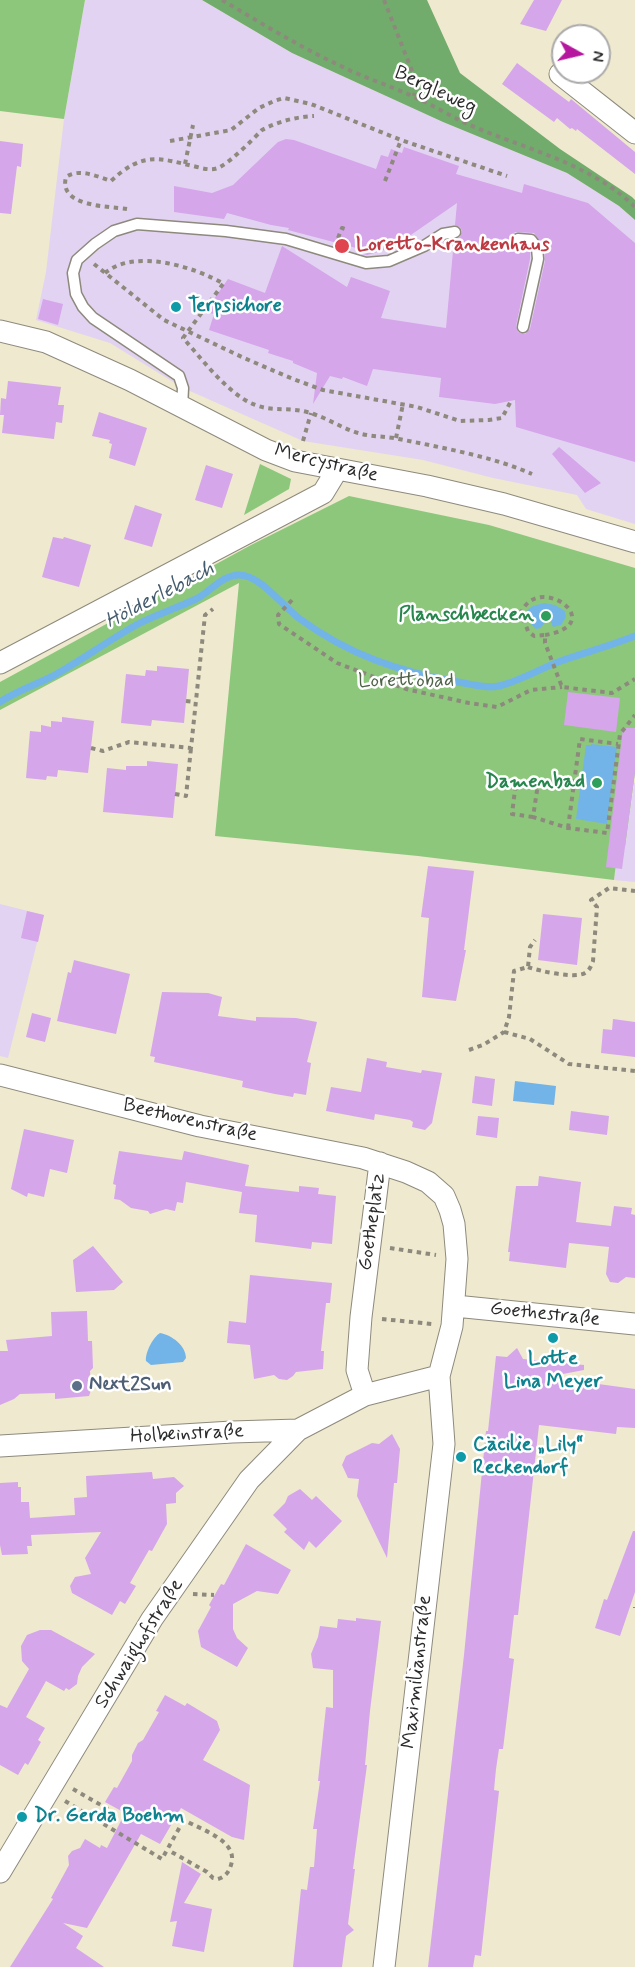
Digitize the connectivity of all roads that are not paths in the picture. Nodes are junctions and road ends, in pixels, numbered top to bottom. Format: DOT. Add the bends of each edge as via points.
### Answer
graph roads {
  1 [pos="573,84"];
  2 [pos="635,133"];
  3 [pos="455,232"];
  4 [pos="518,239"];
  5 [pos="523,327"];
  6 [pos="0,331"];
  7 [pos="182,407"];
  8 [pos="337,470"];
  9 [pos="635,542"];
  10 [pos="0,663"];
  11 [pos="0,1075"];
  12 [pos="380,1163"];
  13 [pos="454,1316"];
  14 [pos="635,1324"];
  15 [pos="439,1376"];
  16 [pos="365,1395"];
  17 [pos="298,1430"];
  18 [pos="0,1446"];
  19 [pos="0,1872"];
  20 [pos="384,1967"];
  1 -- 2 [label="street"];
  3 -- 7 [label="lane" via="389,261 366,263 287,235 137,224 114,231 77,260 73,273 76,294 93,318 179,376"];
  4 -- 5 [label="lane" via="531,240 537,248 538,260"];
  6 -- 7 [label="street, Mercystraße" via="46,342"];
  7 -- 8 [label="street, Mercystraße" via="266,450"];
  8 -- 9 [label="street, Mercystraße" via="504,504"];
  8 -- 10 [label="street" via="323,493"];
  11 -- 12 [label="street, Beethovenstraße" via="200,1126"];
  12 -- 13 [label="street, Goetheplatz" via="428,1182 444,1196 454,1224 457,1259"];
  12 -- 16 [label="street, Goetheplatz" via="357,1370"];
  13 -- 14 [label="street, Goethestraße"];
  13 -- 15 [label="street, Goetheplatz"];
  15 -- 16 [label="street"];
  15 -- 20 [label="street, Maximilianstraße" via="444,1444"];
  16 -- 17 [label="street, Holbeinstraße"];
  17 -- 18 [label="street, Holbeinstraße"];
  17 -- 19 [label="street, Schwaighofstraße" via="249,1480 152,1619"];
}
